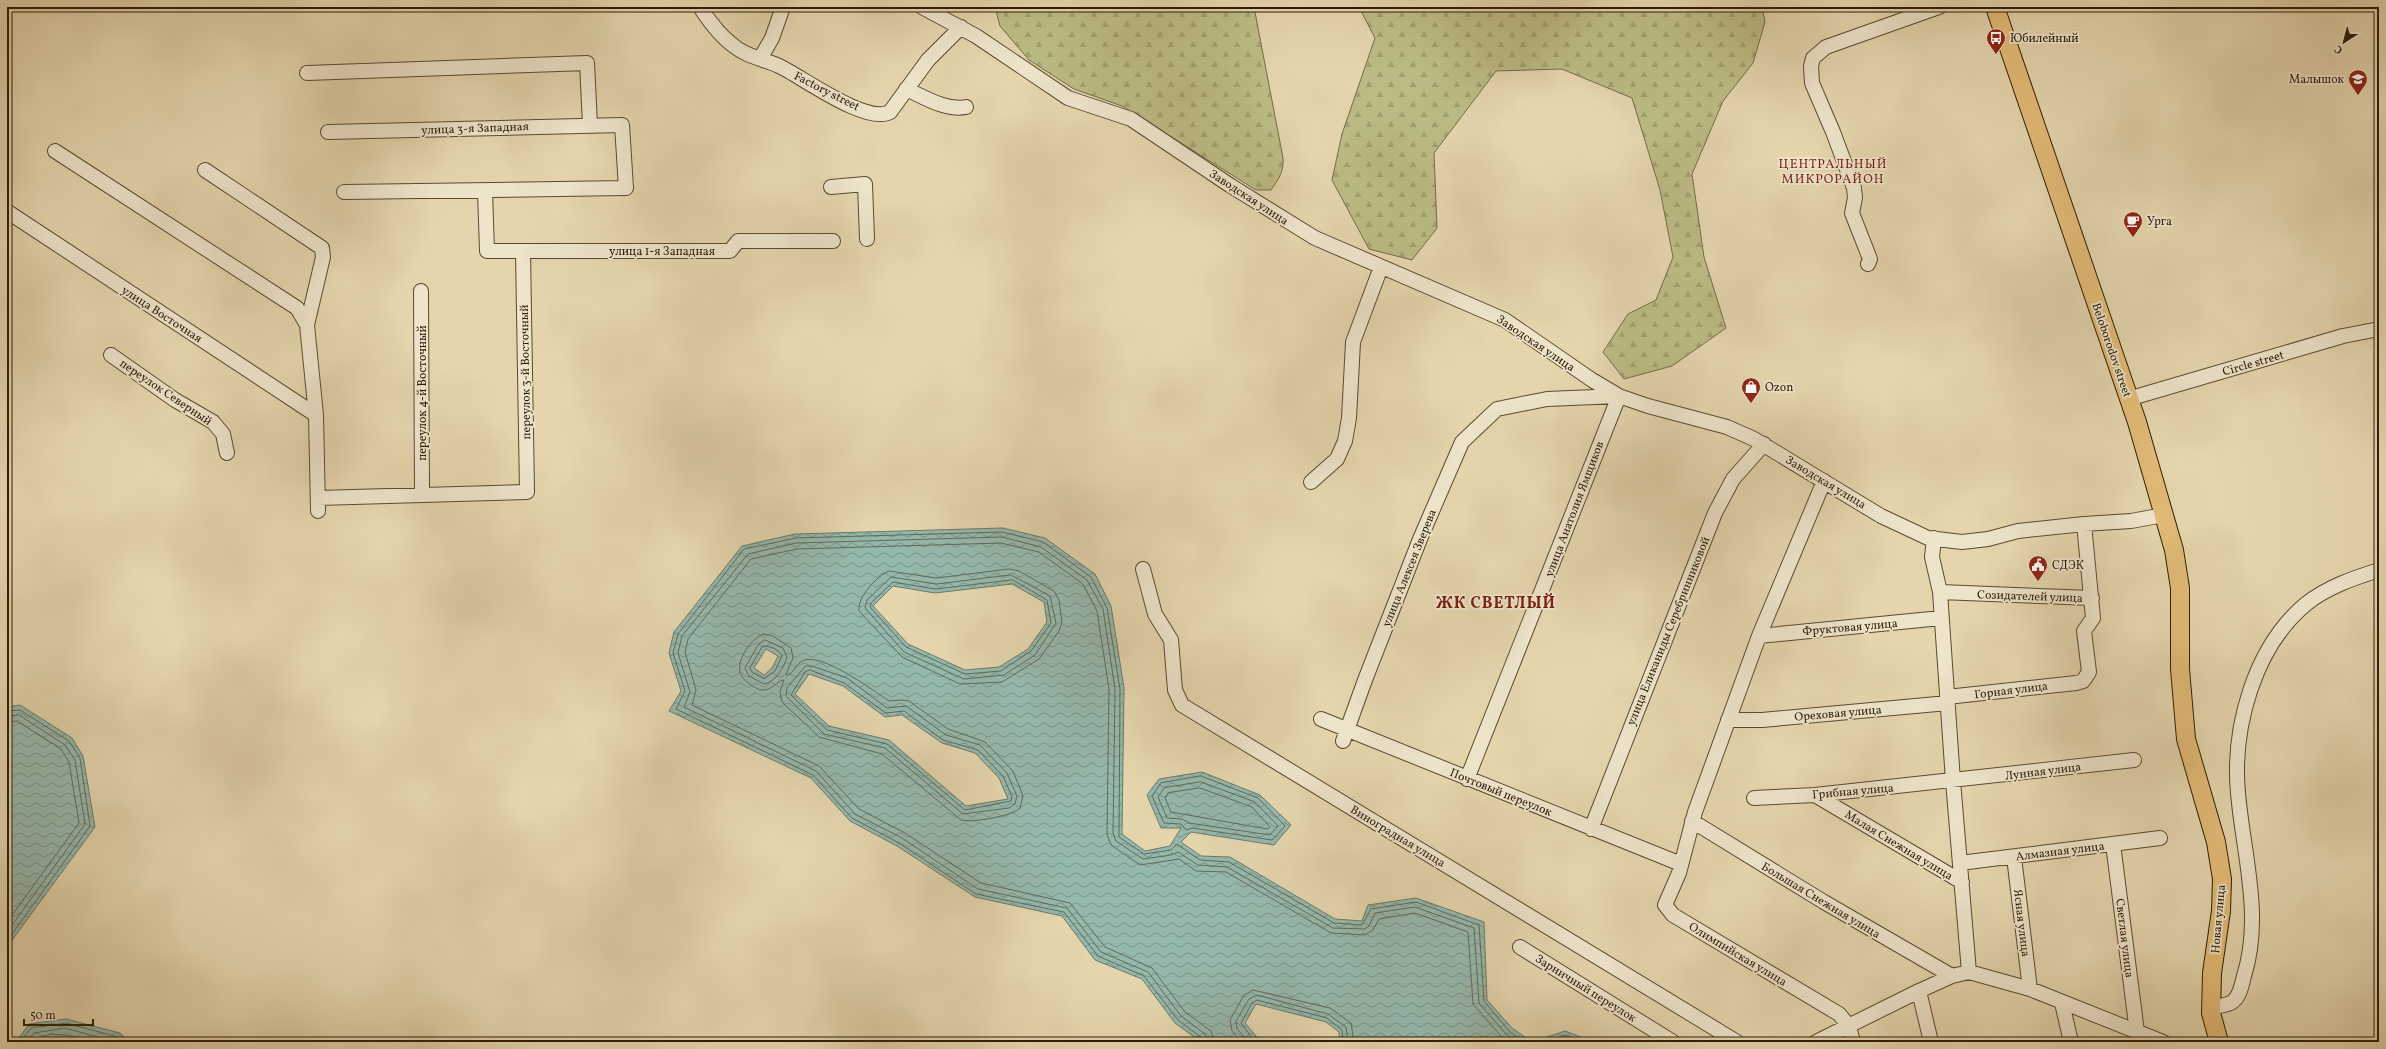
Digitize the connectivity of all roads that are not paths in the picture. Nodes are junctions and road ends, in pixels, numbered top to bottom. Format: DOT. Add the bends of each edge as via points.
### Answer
graph roads {
  1 [pos="700,7"];
  2 [pos="783,7"];
  3 [pos="922,7"];
  4 [pos="1938,7"];
  5 [pos="1995,7"];
  6 [pos="961,27"];
  7 [pos="760,59"];
  8 [pos="307,73"];
  9 [pos="906,89"];
  10 [pos="966,107"];
  11 [pos="590,125"];
  12 [pos="328,132"];
  13 [pos="55,151"];
  14 [pos="205,170"];
  15 [pos="831,187"];
  16 [pos="485,191"];
  17 [pos="344,192"];
  18 [pos="8,212"];
  19 [pos="867,239"];
  20 [pos="833,241"];
  21 [pos="523,252"];
  22 [pos="1868,264"];
  23 [pos="1381,267"];
  24 [pos="421,291"];
  25 [pos="307,325"];
  26 [pos="2379,329"];
  27 [pos="111,355"];
  28 [pos="1619,396"];
  29 [pos="2128,399"];
  30 [pos="316,415"];
  31 [pos="1764,444"];
  32 [pos="226,453"];
  33 [pos="1824,481"];
  34 [pos="1311,482"];
  35 [pos="422,495"];
  36 [pos="2164,515"];
  37 [pos="2084,524"];
  38 [pos="1934,538"];
  39 [pos="1143,569"];
  40 [pos="2379,570"];
  41 [pos="1940,592"];
  42 [pos="2092,598"];
  43 [pos="1941,618"];
  44 [pos="1759,636"];
  45 [pos="1947,700"];
  46 [pos="2182,703"];
  47 [pos="1321,719"];
  48 [pos="1728,720"];
  49 [pos="1346,736"];
  50 [pos="2134,760"];
  51 [pos="1467,779"];
  52 [pos="1953,781"];
  53 [pos="1815,795"];
  54 [pos="1754,798"];
  55 [pos="1692,821"];
  56 [pos="1591,829"];
  57 [pos="2160,838"];
  58 [pos="2113,844"];
  59 [pos="2014,856"];
  60 [pos="1960,863"];
  61 [pos="1681,864"];
  62 [pos="1962,882"];
  63 [pos="1520,947"];
  64 [pos="1969,972"];
  65 [pos="1952,976"];
  66 [pos="2030,989"];
  67 [pos="1919,991"];
  68 [pos="2062,1003"];
  69 [pos="2211,1007"];
  70 [pos="1849,1026"];
  71 [pos="2137,1032"];
  72 [pos="1673,1042"];
  73 [pos="1737,1042"];
  74 [pos="1816,1042"];
  75 [pos="1853,1042"];
  76 [pos="1931,1042"];
  77 [pos="2071,1042"];
  78 [pos="2163,1042"];
  79 [pos="2218,1042"];
  1 -- 7 [label="street, Factory street" via="730,43"];
  2 -- 7 [label="street" via="772,38"];
  3 -- 6 [label="street, Заводская улица"];
  4 -- 22 [label="street" via="1826,47 1814,58 1811,66 1812,83 1855,192 1852,213 1870,259"];
  5 -- 29 [label="main road, Beloborodov street"];
  6 -- 9 [label="street, Factory street" via="928,60"];
  6 -- 23 [label="street, Заводская улица" via="1061,94 1074,101 1131,119 1304,231"];
  7 -- 9 [label="street, Factory street" via="779,66 846,104 876,114 890,112"];
  8 -- 11 [label="street" via="587,63"];
  9 -- 10 [label="street" via="944,105"];
  11 -- 12 [label="street, улица 3-я Западная"];
  11 -- 16 [label="street, улица 3-я Западная" via="622,125 626,188"];
  13 -- 25 [label="street" via="298,308"];
  14 -- 25 [label="street" via="322,248 323,257"];
  15 -- 19 [label="street" via="865,184"];
  16 -- 17 [label="street"];
  16 -- 21 [label="street, улица 1-я Западная" via="487,252"];
  18 -- 30 [label="street, улица Восточная"];
  20 -- 21 [label="street, улица 1-я Западная" via="738,241 730,251"];
  21 -- 35 [label="street, переулок 3-й Восточный" via="527,492"];
  23 -- 28 [label="street, Заводская улица" via="1505,320"];
  23 -- 34 [label="street" via="1353,342 1349,418 1345,441 1337,459"];
  24 -- 35 [label="street, переулок 4-й Восточный"];
  25 -- 30 [label="street"];
  26 -- 29 [label="street, Circle street" via="2343,336"];
  27 -- 32 [label="street, переулок Северный" via="213,422 223,434"];
  28 -- 31 [label="street, Заводская улица" via="1727,427"];
  28 -- 49 [label="street, улица Алексея Зверева" via="1547,399 1497,409 1459,448 1365,680"];
  28 -- 51 [label="street, улица Анатолия Ямщиков"];
  29 -- 36 [label="main road, Beloborodov street"];
  30 -- 35 [label="street" via="318,505"];
  31 -- 33 [label="street, Заводская улица"];
  31 -- 56 [label="street, улица Еликаниды Серебринниковой" via="1733,479 1715,513"];
  33 -- 38 [label="street, Заводская улица" via="1881,516"];
  33 -- 44 [label="street"];
  36 -- 37 [label="street, Заводская улица" via="2131,521"];
  36 -- 46 [label="main road, Beloborodov street" via="2174,550 2180,588"];
  37 -- 38 [label="street, Заводская улица" via="2018,531 1988,539 1962,542"];
  37 -- 42 [label="street, Созидателей улица"];
  38 -- 41 [label="street" via="1932,557"];
  39 -- 73 [label="street, Виноградная улица" via="1155,614 1171,640 1175,690 1182,705"];
  40 -- 69 [label="street" via="2345,581 2306,604 2275,636 2257,668 2240,729 2238,784 2252,907 2248,963 2237,998 2231,1003"];
  41 -- 42 [label="street, Созидателей улица"];
  41 -- 43 [label="street"];
  42 -- 45 [label="street, Горная улица" via="2093,618 2084,631 2089,672 2083,680"];
  43 -- 44 [label="street, Фруктовая улица"];
  43 -- 45 [label="street"];
  44 -- 48 [label="street"];
  45 -- 48 [label="street, Ореховая улица" via="1762,720"];
  45 -- 52 [label="street"];
  46 -- 69 [label="main road, Новая улица" via="2186,739 2216,842 2222,879"];
  47 -- 49 [label="street, Почтовый переулок"];
  48 -- 55 [label="street"];
  49 -- 51 [label="street, Почтовый переулок"];
  50 -- 52 [label="street, Лунная улица"];
  51 -- 56 [label="street, Почтовый переулок"];
  52 -- 53 [label="street, Грибная улица"];
  52 -- 60 [label="street"];
  53 -- 54 [label="street, Грибная улица"];
  53 -- 62 [label="street, Малая Снежная улица"];
  55 -- 61 [label="street"];
  55 -- 65 [label="street, Большая Снежная улица" via="1830,906"];
  56 -- 61 [label="street, Почтовый переулок"];
  57 -- 58 [label="street, Алмазная улица"];
  58 -- 59 [label="street, Алмазная улица"];
  58 -- 71 [label="street, Светлая улица"];
  59 -- 60 [label="street, Алмазная улица"];
  59 -- 66 [label="street, Ясная улица"];
  60 -- 62 [label="street"];
  61 -- 70 [label="street, Олимпийская улица" via="1665,905 1670,913 1839,1014"];
  62 -- 64 [label="street"];
  63 -- 72 [label="street, Зарничный переулок"];
  64 -- 65 [label="street"];
  64 -- 66 [label="street"];
  65 -- 67 [label="street"];
  66 -- 68 [label="street"];
  67 -- 70 [label="street"];
  67 -- 76 [label="street"];
  68 -- 71 [label="street"];
  68 -- 77 [label="street"];
  69 -- 79 [label="main road, Новая улица"];
  70 -- 74 [label="street"];
  70 -- 75 [label="street"];
  71 -- 78 [label="street"];
}
